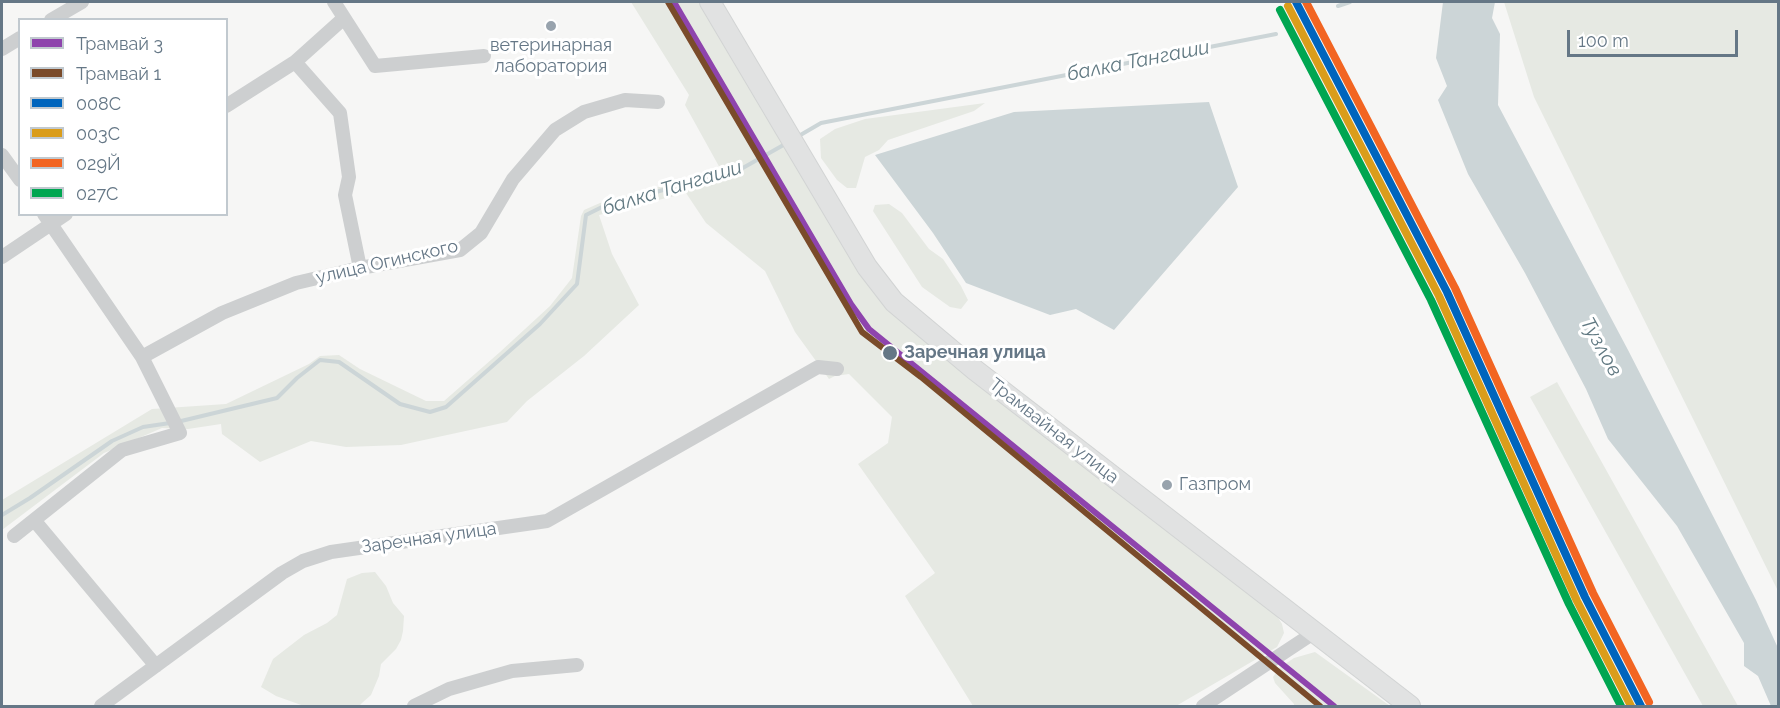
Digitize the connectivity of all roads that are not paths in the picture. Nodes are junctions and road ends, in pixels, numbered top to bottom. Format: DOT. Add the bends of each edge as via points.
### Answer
graph roads {
  1 [pos="82,2"];
  2 [pos="334,2"];
  3 [pos="710,2"];
  4 [pos="54,18"];
  5 [pos="344,18"];
  6 [pos="18,39"];
  7 [pos="2,49"];
  8 [pos="484,56"];
  9 [pos="295,62"];
  10 [pos="658,102"];
  11 [pos="228,105"];
  12 [pos="2,154"];
  13 [pos="18,177"];
  14 [pos="47,220"];
  15 [pos="2,257"];
  16 [pos="360,268"];
  17 [pos="142,357"];
  18 [pos="837,369"];
  19 [pos="34,520"];
  20 [pos="14,536"];
  21 [pos="1315,632"];
  22 [pos="577,665"];
  23 [pos="156,666"];
  24 [pos="101,706"];
  25 [pos="414,706"];
  26 [pos="1203,706"];
  27 [pos="1410,706"];
  1 -- 4 [label="street"];
  2 -- 5 [label="street"];
  3 -- 21 [label="main road, Трамвайная улица" via="867,267 901,308 975,370"];
  5 -- 8 [label="street" via="375,66"];
  5 -- 9 [label="street"];
  6 -- 7 [label="street"];
  9 -- 11 [label="street"];
  9 -- 16 [label="street" via="340,113 349,177 345,195"];
  10 -- 16 [label="street, улица Огинского" via="625,100 584,112 555,130 513,179 481,232 460,250"];
  12 -- 13 [label="street"];
  14 -- 15 [label="street"];
  14 -- 17 [label="street"];
  16 -- 17 [label="street, улица Огинского" via="296,283 232,309"];
  17 -- 19 [label="street" via="180,433 122,450"];
  18 -- 23 [label="street, Заречная улица" via="818,367 547,521 331,552 303,561"];
  19 -- 20 [label="street"];
  19 -- 23 [label="street"];
  21 -- 26 [label="street"];
  21 -- 27 [label="main road, Трамвайная улица"];
  22 -- 25 [label="street" via="512,671 449,689"];
  23 -- 24 [label="street, Заречная улица"];
}
